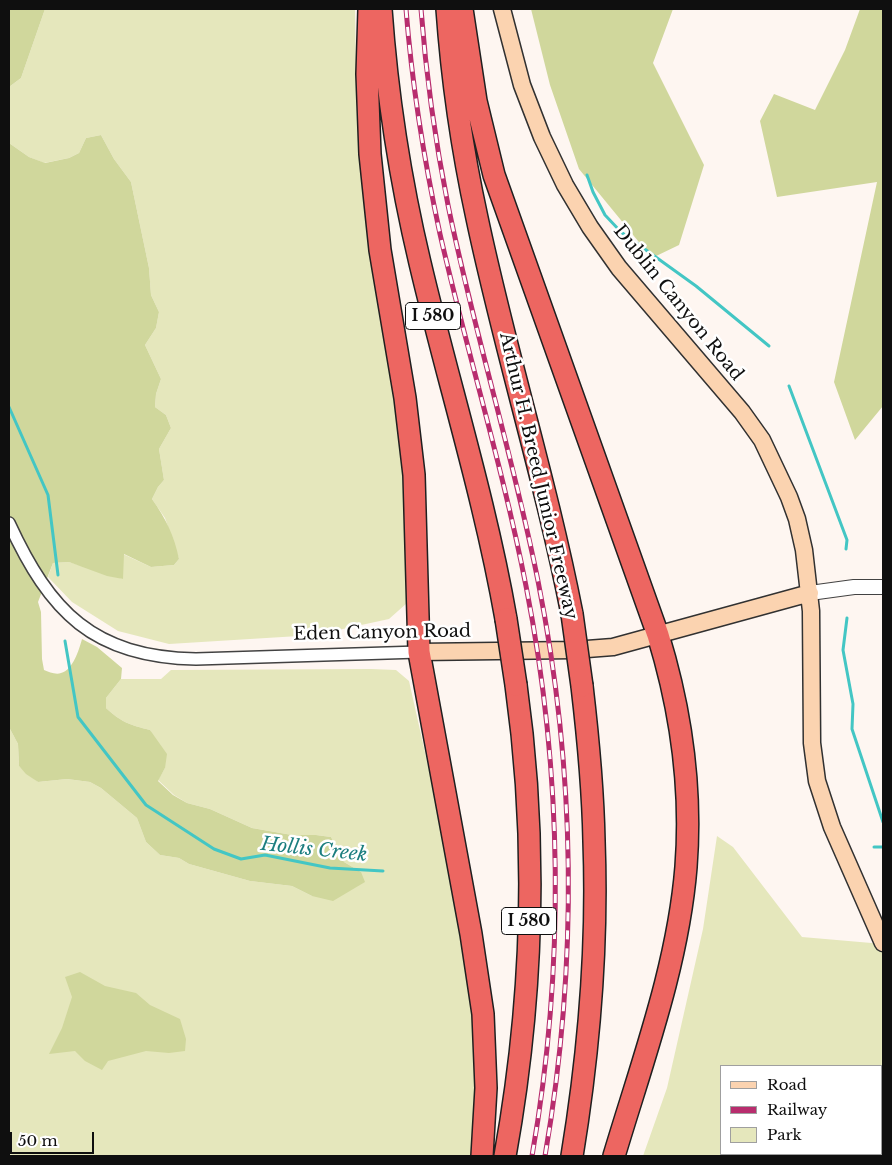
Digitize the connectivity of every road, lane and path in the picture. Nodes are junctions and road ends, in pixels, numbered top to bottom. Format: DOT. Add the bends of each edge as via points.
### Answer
graph roads {
  1 [pos="369,9"];
  2 [pos="380,9"];
  3 [pos="447,9"];
  4 [pos="462,9"];
  5 [pos="502,9"];
  6 [pos="9,523"];
  7 [pos="883,587"];
  8 [pos="810,593"];
  9 [pos="658,636"];
  10 [pos="419,652"];
  11 [pos="883,944"];
  12 [pos="482,1156"];
  13 [pos="505,1156"];
  14 [pos="572,1156"];
  15 [pos="614,1156"];
  1 -- 10 [label="highway" via="370,154 380,250 414,475"];
  2 -- 13 [label="highway, I 580, bridge" via="391,111 409,212 490,539 506,619 523,738 528,806 529,928 521,1049"];
  3 -- 14 [label="highway, Arthur H. Breed Junior Freeway, bridge" via="459,123 475,211 549,506 572,614 582,686 592,784 595,915 588,1038"];
  4 -- 9 [label="highway" via="476,101 494,175"];
  5 -- 8 [label="main road, Dublin Canyon Road" via="522,85 542,137 585,218 619,268 742,412 762,440 795,514"];
  6 -- 10 [label="street, Eden Canyon Road" via="35,574 61,608 96,634 134,651 196,659"];
  7 -- 8 [label="street"];
  8 -- 9 [label="main road, Eden Canyon Road"];
  8 -- 11 [label="main road, Dublin Canyon Road" via="812,743 817,781 832,827"];
  9 -- 10 [label="main road, Eden Canyon Road" via="589,650"];
  9 -- 15 [label="highway" via="672,688 682,748 687,806 686,868 663,991"];
  10 -- 12 [label="highway" via="481,995 486,1070"];
}
